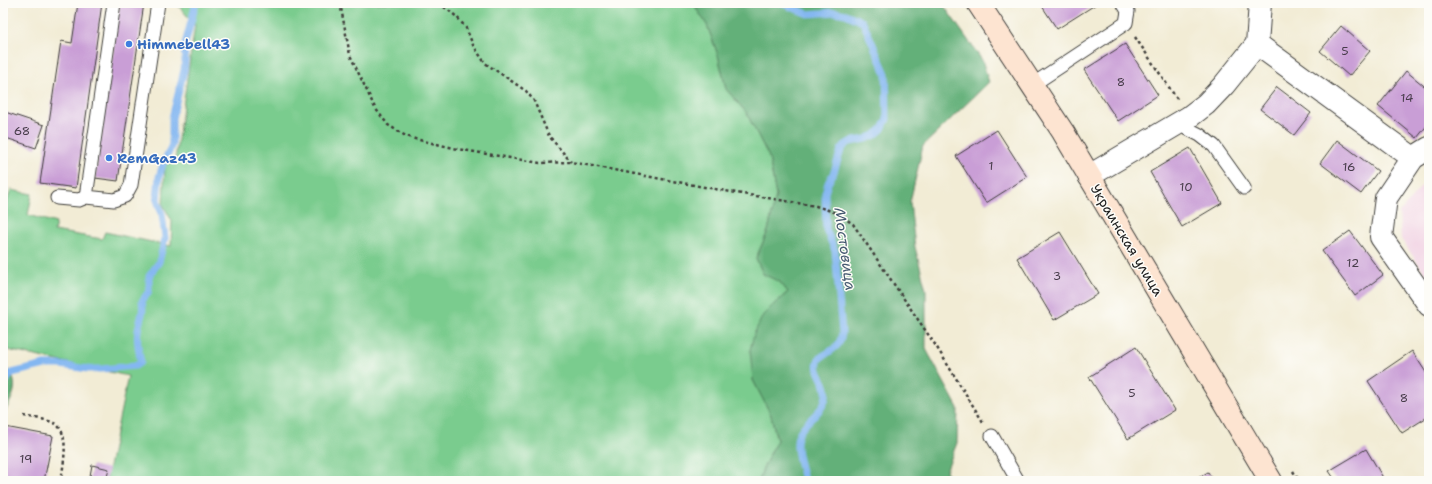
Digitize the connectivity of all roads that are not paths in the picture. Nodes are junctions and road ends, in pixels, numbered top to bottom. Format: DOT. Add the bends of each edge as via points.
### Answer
graph roads {
  1 [pos="114,3"];
  2 [pos="158,3"];
  3 [pos="978,3"];
  4 [pos="1123,3"];
  5 [pos="1260,3"];
  6 [pos="1257,44"];
  7 [pos="1032,85"];
  8 [pos="1183,120"];
  9 [pos="1421,153"];
  10 [pos="1089,176"];
  11 [pos="1244,188"];
  12 [pos="86,197"];
  13 [pos="57,198"];
  14 [pos="1429,306"];
  15 [pos="992,436"];
  16 [pos="1018,481"];
  17 [pos="1271,481"];
  1 -- 12 [label="lane"];
  2 -- 12 [label="lane" via="131,185 125,196 114,200"];
  3 -- 7 [label="main road, Украинская улица"];
  4 -- 7 [label="lane" via="1128,11 1126,24"];
  5 -- 6 [label="street"];
  6 -- 8 [label="street" via="1206,104"];
  6 -- 9 [label="street"];
  7 -- 10 [label="main road, Украинская улица"];
  8 -- 10 [label="street"];
  8 -- 11 [label="lane" via="1214,146"];
  9 -- 14 [label="street" via="1386,198 1381,237"];
  10 -- 17 [label="main road, Украинская улица"];
  12 -- 13 [label="lane" via="79,200"];
  15 -- 16 [label="lane"];
}
